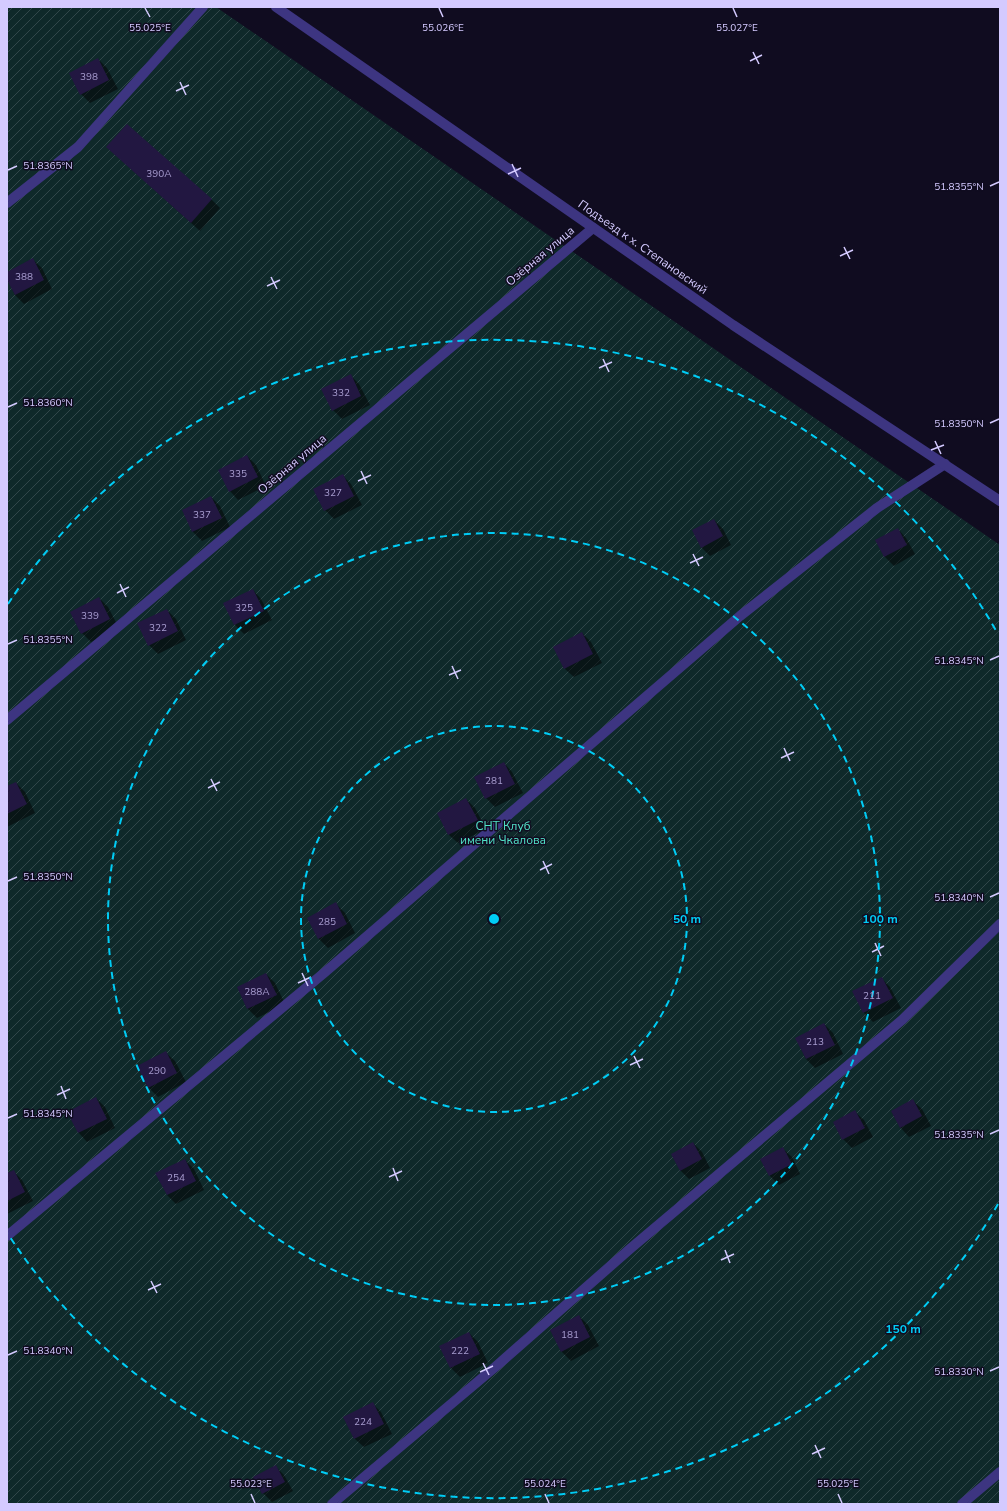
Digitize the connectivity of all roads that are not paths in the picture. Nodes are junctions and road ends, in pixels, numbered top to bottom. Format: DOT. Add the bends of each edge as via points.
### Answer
graph roads {
  1 [pos="203,7"];
  2 [pos="276,7"];
  3 [pos="7,203"];
  4 [pos="594,228"];
  5 [pos="945,464"];
  6 [pos="1000,501"];
  7 [pos="7,720"];
  8 [pos="1000,924"];
  9 [pos="7,1236"];
  10 [pos="1000,1472"];
  11 [pos="332,1504"];
  12 [pos="962,1504"];
  1 -- 3 [label="street" via="78,147"];
  2 -- 4 [label="street, Подъезд к х. Степановский"];
  4 -- 5 [label="street, Подъезд к х. Степановский" via="733,325"];
  4 -- 7 [label="street, Озёрная улица"];
  5 -- 6 [label="street, Подъезд к х. Степановский"];
  5 -- 9 [label="street" via="877,508 740,616 324,973"];
  8 -- 11 [label="street" via="902,1020"];
  10 -- 12 [label="street"];
}
